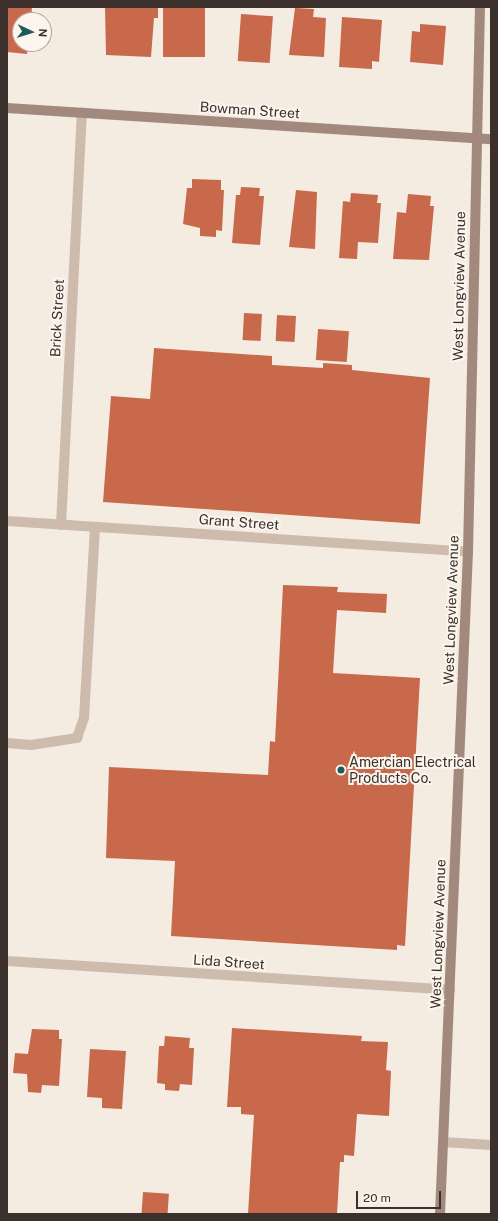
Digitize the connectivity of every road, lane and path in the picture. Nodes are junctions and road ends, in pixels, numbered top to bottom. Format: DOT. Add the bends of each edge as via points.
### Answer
graph roads {
  1 [pos="480,7"];
  2 [pos="7,108"];
  3 [pos="82,113"];
  4 [pos="476,138"];
  5 [pos="491,139"];
  6 [pos="7,521"];
  7 [pos="60,525"];
  8 [pos="95,527"];
  9 [pos="468,552"];
  10 [pos="7,743"];
  11 [pos="7,961"];
  12 [pos="450,990"];
  13 [pos="443,1142"];
  14 [pos="491,1145"];
  15 [pos="440,1214"];
  1 -- 4 [label="street, West Longview Avenue"];
  2 -- 3 [label="street, Bowman Street"];
  3 -- 4 [label="street, Bowman Street"];
  3 -- 7 [label="street, Brick Street"];
  4 -- 5 [label="street, Bowman Street"];
  4 -- 9 [label="street, West Longview Avenue"];
  6 -- 7 [label="street, Grant Street"];
  7 -- 8 [label="street, Grant Street"];
  8 -- 9 [label="street, Grant Street"];
  8 -- 10 [label="street" via="84,718 77,738 31,745"];
  9 -- 12 [label="street, West Longview Avenue"];
  11 -- 12 [label="street, Lida Street"];
  12 -- 13 [label="street, West Longview Avenue"];
  13 -- 14 [label="street"];
  13 -- 15 [label="street, West Longview Avenue"];
}
